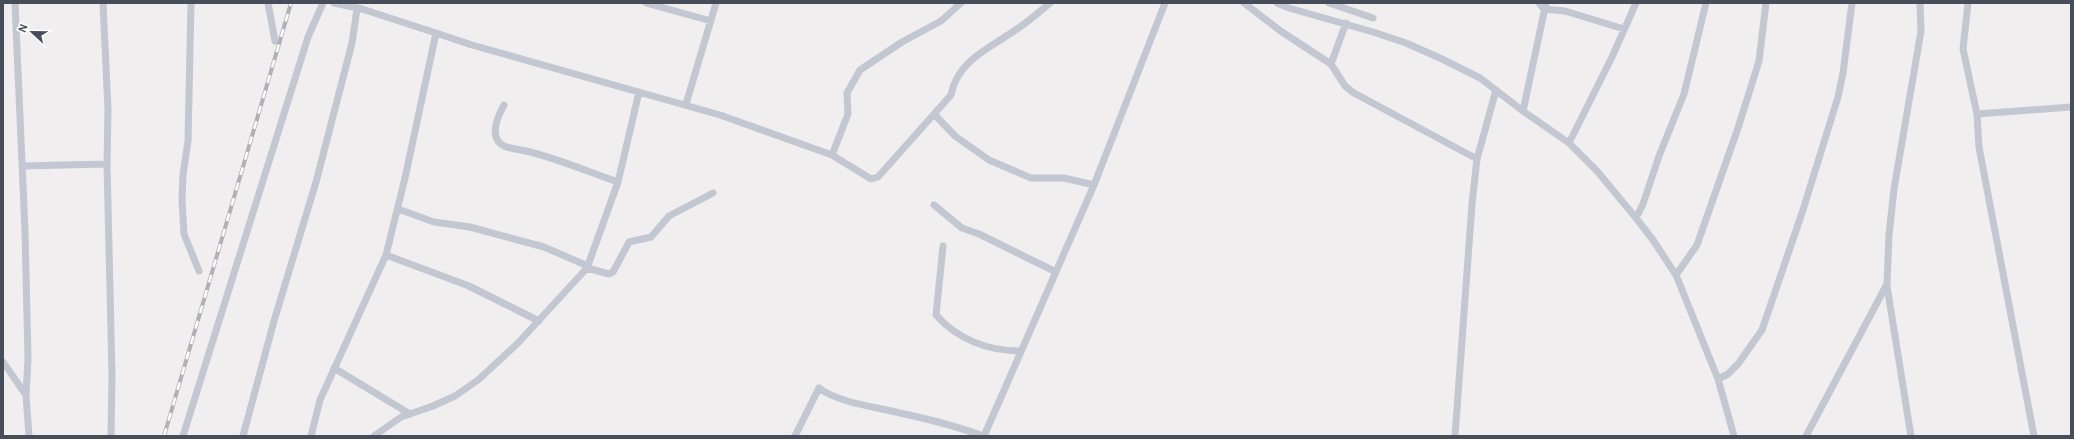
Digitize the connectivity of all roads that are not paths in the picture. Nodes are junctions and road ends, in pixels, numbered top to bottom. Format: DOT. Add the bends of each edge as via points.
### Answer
graph roads {
  1 [pos="15,3"];
  2 [pos="103,3"];
  3 [pos="190,3"];
  4 [pos="268,3"];
  5 [pos="323,3"];
  6 [pos="334,3"];
  7 [pos="646,3"];
  8 [pos="716,3"];
  9 [pos="961,3"];
  10 [pos="1050,3"];
  11 [pos="1165,3"];
  12 [pos="1244,3"];
  13 [pos="1277,3"];
  14 [pos="1329,3"];
  15 [pos="1636,3"];
  16 [pos="1706,3"];
  17 [pos="1766,3"];
  18 [pos="1852,3"];
  19 [pos="1920,3"];
  20 [pos="1968,3"];
  21 [pos="1543,5"];
  22 [pos="357,9"];
  23 [pos="1373,18"];
  24 [pos="711,21"];
  25 [pos="1346,23"];
  26 [pos="1624,29"];
  27 [pos="436,33"];
  28 [pos="275,41"];
  29 [pos="1331,64"];
  30 [pos="1496,90"];
  31 [pos="639,92"];
  32 [pos="686,104"];
  33 [pos="504,106"];
  34 [pos="2071,107"];
  35 [pos="1523,111"];
  36 [pos="934,114"];
  37 [pos="1977,114"];
  38 [pos="1569,143"];
  39 [pos="832,155"];
  40 [pos="1477,159"];
  41 [pos="107,164"];
  42 [pos="22,166"];
  43 [pos="618,182"];
  44 [pos="1094,185"];
  45 [pos="713,193"];
  46 [pos="934,205"];
  47 [pos="398,210"];
  48 [pos="1636,218"];
  49 [pos="943,246"];
  50 [pos="386,255"];
  51 [pos="587,267"];
  52 [pos="199,271"];
  53 [pos="1056,272"];
  54 [pos="1676,276"];
  55 [pos="1887,284"];
  56 [pos="539,321"];
  57 [pos="1021,352"];
  58 [pos="3,362"];
  59 [pos="334,368"];
  60 [pos="1718,379"];
  61 [pos="26,395"];
  62 [pos="410,414"];
  63 [pos="29,436"];
  64 [pos="111,436"];
  65 [pos="183,436"];
  66 [pos="243,436"];
  67 [pos="311,436"];
  68 [pos="374,436"];
  69 [pos="795,436"];
  70 [pos="984,436"];
  71 [pos="1455,436"];
  72 [pos="1734,436"];
  73 [pos="1806,436"];
  74 [pos="1911,436"];
  75 [pos="2034,436"];
  1 -- 42 [label="street"];
  2 -- 41 [label="street" via="108,109"];
  3 -- 52 [label="street" via="188,141 182,200 184,234"];
  4 -- 28 [label="street"];
  5 -- 65 [label="street" via="308,38"];
  6 -- 22 [label="street"];
  7 -- 24 [label="street"];
  8 -- 24 [label="street"];
  9 -- 39 [label="street" via="942,20 902,42 860,70 847,93 849,110"];
  10 -- 36 [label="street" via="1028,22 975,56 962,70 953,85 951,96"];
  11 -- 44 [label="street"];
  12 -- 29 [label="street"];
  13 -- 25 [label="street"];
  14 -- 23 [label="street"];
  15 -- 26 [label="street"];
  16 -- 48 [label="street" via="1684,94"];
  17 -- 54 [label="street" via="1759,61 1738,128 1697,245"];
  18 -- 60 [label="street" via="1838,97 1762,330 1738,364"];
  19 -- 55 [label="street" via="1921,31 1894,189"];
  20 -- 37 [label="street" via="1963,49"];
  21 -- 26 [label="street"];
  21 -- 35 [label="street"];
  22 -- 27 [label="street"];
  22 -- 66 [label="street" via="352,43 316,182"];
  24 -- 32 [label="street"];
  25 -- 29 [label="street"];
  25 -- 30 [label="street" via="1406,43 1442,59 1480,78"];
  26 -- 38 [label="street"];
  27 -- 31 [label="street"];
  27 -- 47 [label="street"];
  29 -- 40 [label="street" via="1345,86 1354,94"];
  30 -- 35 [label="street"];
  30 -- 40 [label="street"];
  31 -- 32 [label="street"];
  31 -- 43 [label="street"];
  32 -- 39 [label="street"];
  33 -- 43 [label="street" via="496,125 497,140 502,144"];
  34 -- 37 [label="street"];
  35 -- 38 [label="street"];
  36 -- 39 [label="street" via="874,179"];
  36 -- 44 [label="street" via="955,136 995,163 1031,178 1064,178"];
  37 -- 75 [label="street" via="1979,147"];
  38 -- 48 [label="street" via="1597,171"];
  40 -- 71 [label="street"];
  41 -- 42 [label="street"];
  41 -- 64 [label="street"];
  42 -- 61 [label="street" via="28,359"];
  43 -- 51 [label="street"];
  44 -- 53 [label="street"];
  45 -- 51 [label="street" via="669,216 651,237 629,242 613,272 609,274"];
  46 -- 53 [label="street" via="962,228"];
  47 -- 50 [label="street"];
  47 -- 51 [label="street" via="434,222 470,227 544,247"];
  48 -- 54 [label="street"];
  49 -- 57 [label="street" via="936,315 948,327 978,344 1002,351"];
  50 -- 56 [label="street" via="469,286"];
  50 -- 59 [label="street"];
  51 -- 56 [label="street"];
  53 -- 57 [label="street"];
  54 -- 60 [label="street"];
  55 -- 73 [label="street"];
  55 -- 74 [label="street"];
  56 -- 62 [label="street" via="478,380 455,396"];
  57 -- 70 [label="street"];
  58 -- 61 [label="street"];
  59 -- 62 [label="street"];
  59 -- 67 [label="street" via="320,400"];
  60 -- 72 [label="street"];
  61 -- 63 [label="street"];
  62 -- 68 [label="street" via="391,423"];
  69 -- 70 [label="street" via="819,388 847,400"];
}
